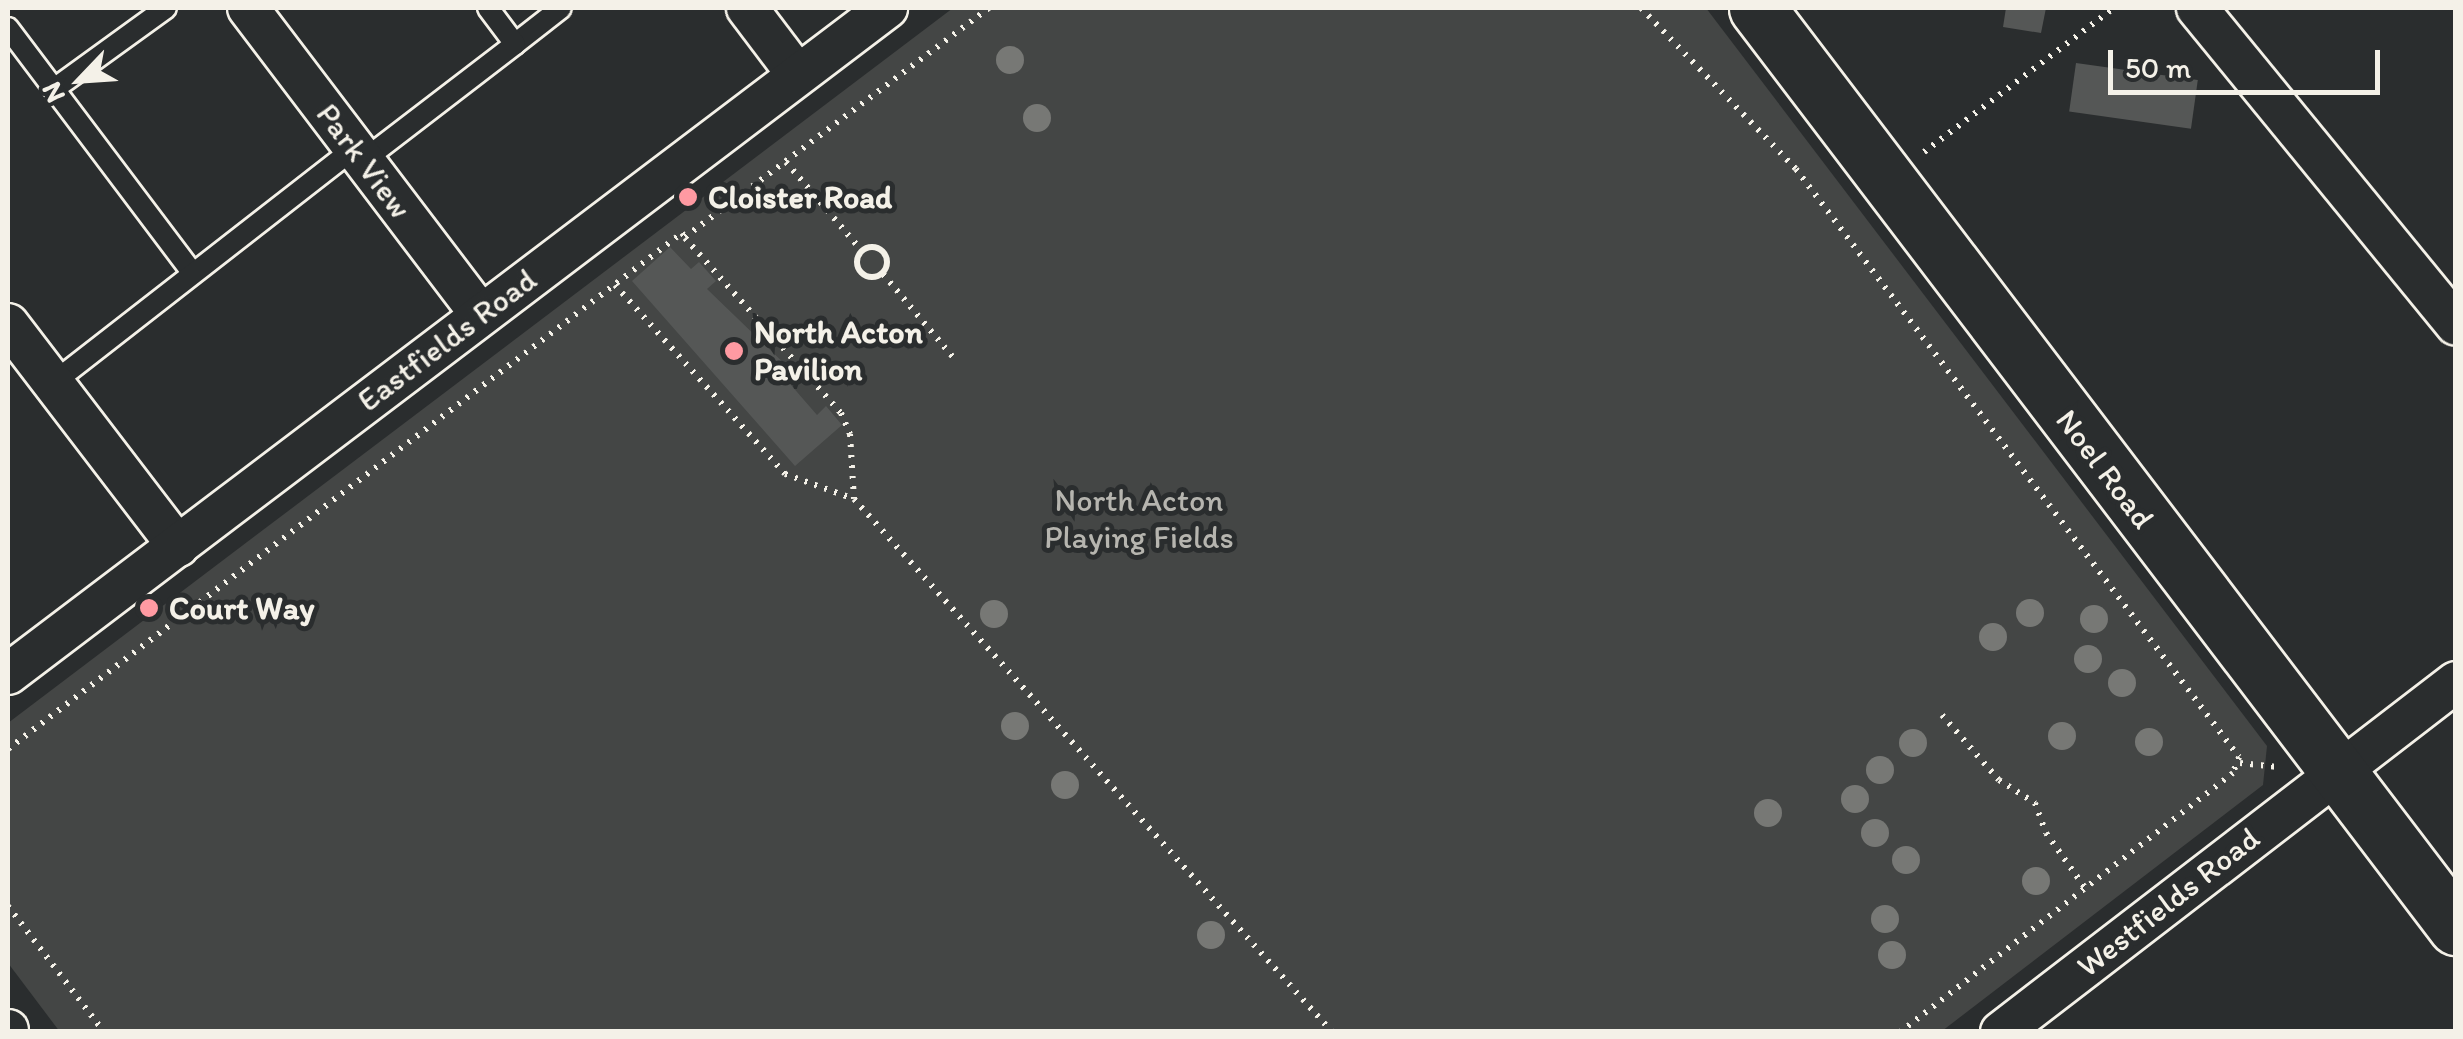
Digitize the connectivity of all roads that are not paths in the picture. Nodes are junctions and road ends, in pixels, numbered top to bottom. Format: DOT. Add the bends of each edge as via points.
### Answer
graph roads {
  1 [pos="166,8"];
  2 [pos="248,8"];
  3 [pos="488,8"];
  4 [pos="561,8"];
  5 [pos="747,8"];
  6 [pos="887,8"];
  7 [pos="1757,8"];
  8 [pos="2197,8"];
  9 [pos="8,31"];
  10 [pos="515,44"];
  11 [pos="797,74"];
  12 [pos="54,89"];
  13 [pos="359,154"];
  14 [pos="192,272"];
  15 [pos="480,314"];
  16 [pos="8,324"];
  17 [pos="2456,325"];
  18 [pos="53,383"];
  19 [pos="178,546"];
  20 [pos="8,674"];
  21 [pos="2456,682"];
  22 [pos="2335,772"];
  23 [pos="2456,928"];
  24 [pos="2001,1032"];
  1 -- 12 [label="lane"];
  2 -- 13 [label="street, Park View"];
  3 -- 10 [label="lane"];
  4 -- 10 [label="lane"];
  5 -- 11 [label="street"];
  6 -- 11 [label="street, Eastfields Road"];
  7 -- 22 [label="street, Noel Road"];
  8 -- 17 [label="street"];
  9 -- 12 [label="lane"];
  10 -- 13 [label="lane"];
  11 -- 15 [label="street, Eastfields Road"];
  12 -- 14 [label="lane"];
  13 -- 14 [label="lane"];
  13 -- 15 [label="street, Park View"];
  14 -- 18 [label="lane"];
  15 -- 19 [label="street, Eastfields Road"];
  16 -- 18 [label="street"];
  18 -- 19 [label="street"];
  19 -- 20 [label="street, Eastfields Road"];
  21 -- 22 [label="street, Westfields Road"];
  22 -- 23 [label="street, Noel Road"];
  22 -- 24 [label="street, Westfields Road"];
}
